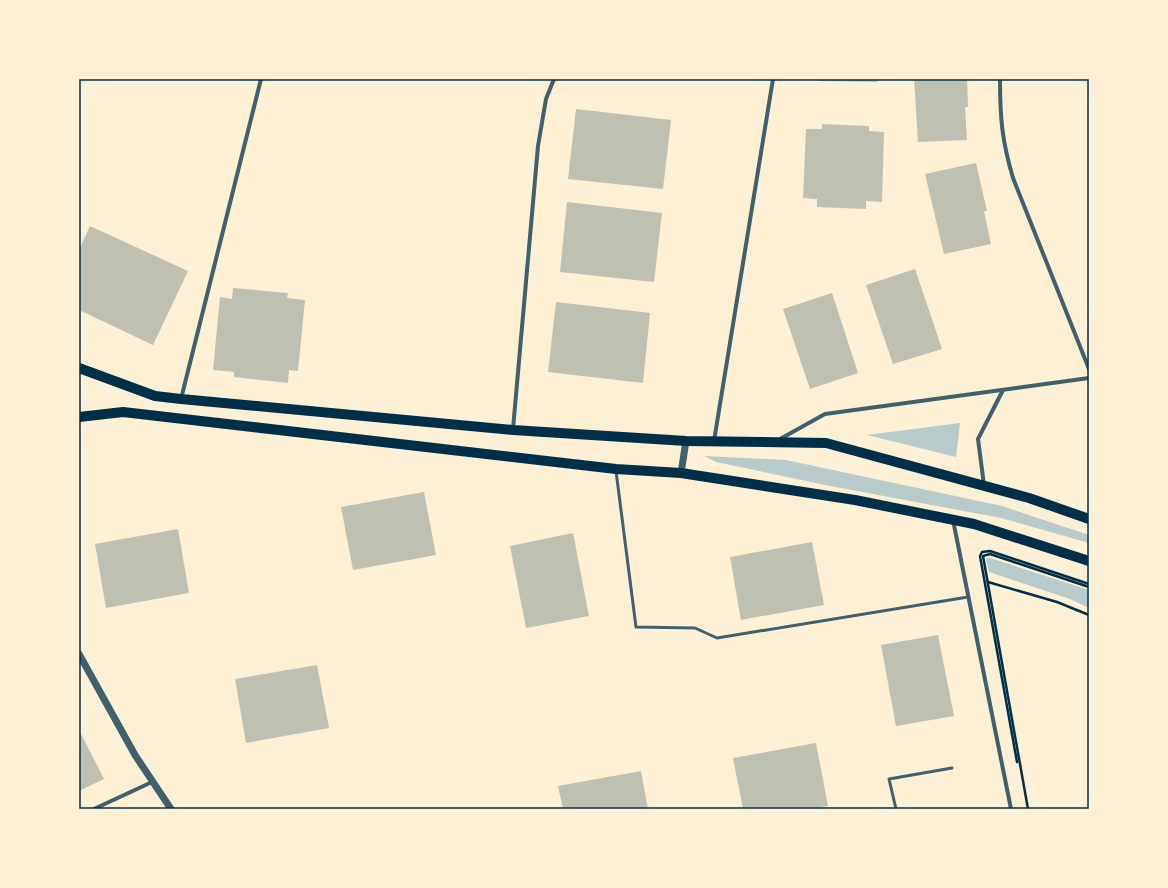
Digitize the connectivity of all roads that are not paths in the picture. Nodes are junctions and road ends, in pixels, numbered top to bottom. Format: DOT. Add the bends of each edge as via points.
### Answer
graph roads {
  1 [pos="261,79"];
  2 [pos="554,79"];
  3 [pos="773,79"];
  4 [pos="1000,79"];
  5 [pos="79,368"];
  6 [pos="1089,369"];
  7 [pos="1089,378"];
  8 [pos="1003,390"];
  9 [pos="181,399"];
  10 [pos="79,417"];
  11 [pos="512,430"];
  12 [pos="686,441"];
  13 [pos="714,441"];
  14 [pos="775,442"];
  15 [pos="616,469"];
  16 [pos="681,473"];
  17 [pos="984,486"];
  18 [pos="1089,519"];
  19 [pos="953,520"];
  20 [pos="1089,561"];
  21 [pos="968,597"];
  22 [pos="79,654"];
  23 [pos="952,768"];
  24 [pos="152,782"];
  25 [pos="94,809"];
  26 [pos="171,809"];
  27 [pos="896,809"];
  28 [pos="1011,809"];
  1 -- 9 [label="street"];
  2 -- 11 [label="street" via="546,99 538,146"];
  3 -- 13 [label="street"];
  4 -- 6 [label="street" via="1000,120 1004,148 1013,178"];
  5 -- 9 [label="main road" via="156,396"];
  7 -- 8 [label="street"];
  8 -- 14 [label="street" via="825,414"];
  8 -- 17 [label="street" via="978,439"];
  9 -- 11 [label="main road"];
  10 -- 15 [label="main road" via="123,412"];
  11 -- 12 [label="main road"];
  12 -- 13 [label="main road"];
  12 -- 16 [label="street"];
  13 -- 14 [label="main road"];
  14 -- 17 [label="main road" via="826,443"];
  15 -- 16 [label="main road"];
  15 -- 21 [label="lane" via="636,627 695,628 717,638"];
  16 -- 19 [label="main road" via="855,500"];
  17 -- 18 [label="main road" via="1029,498"];
  19 -- 20 [label="main road" via="974,524"];
  19 -- 21 [label="street"];
  21 -- 28 [label="street"];
  22 -- 24 [label="street"];
  23 -- 27 [label="lane" via="889,779"];
  24 -- 25 [label="street"];
  24 -- 26 [label="street"];
}
